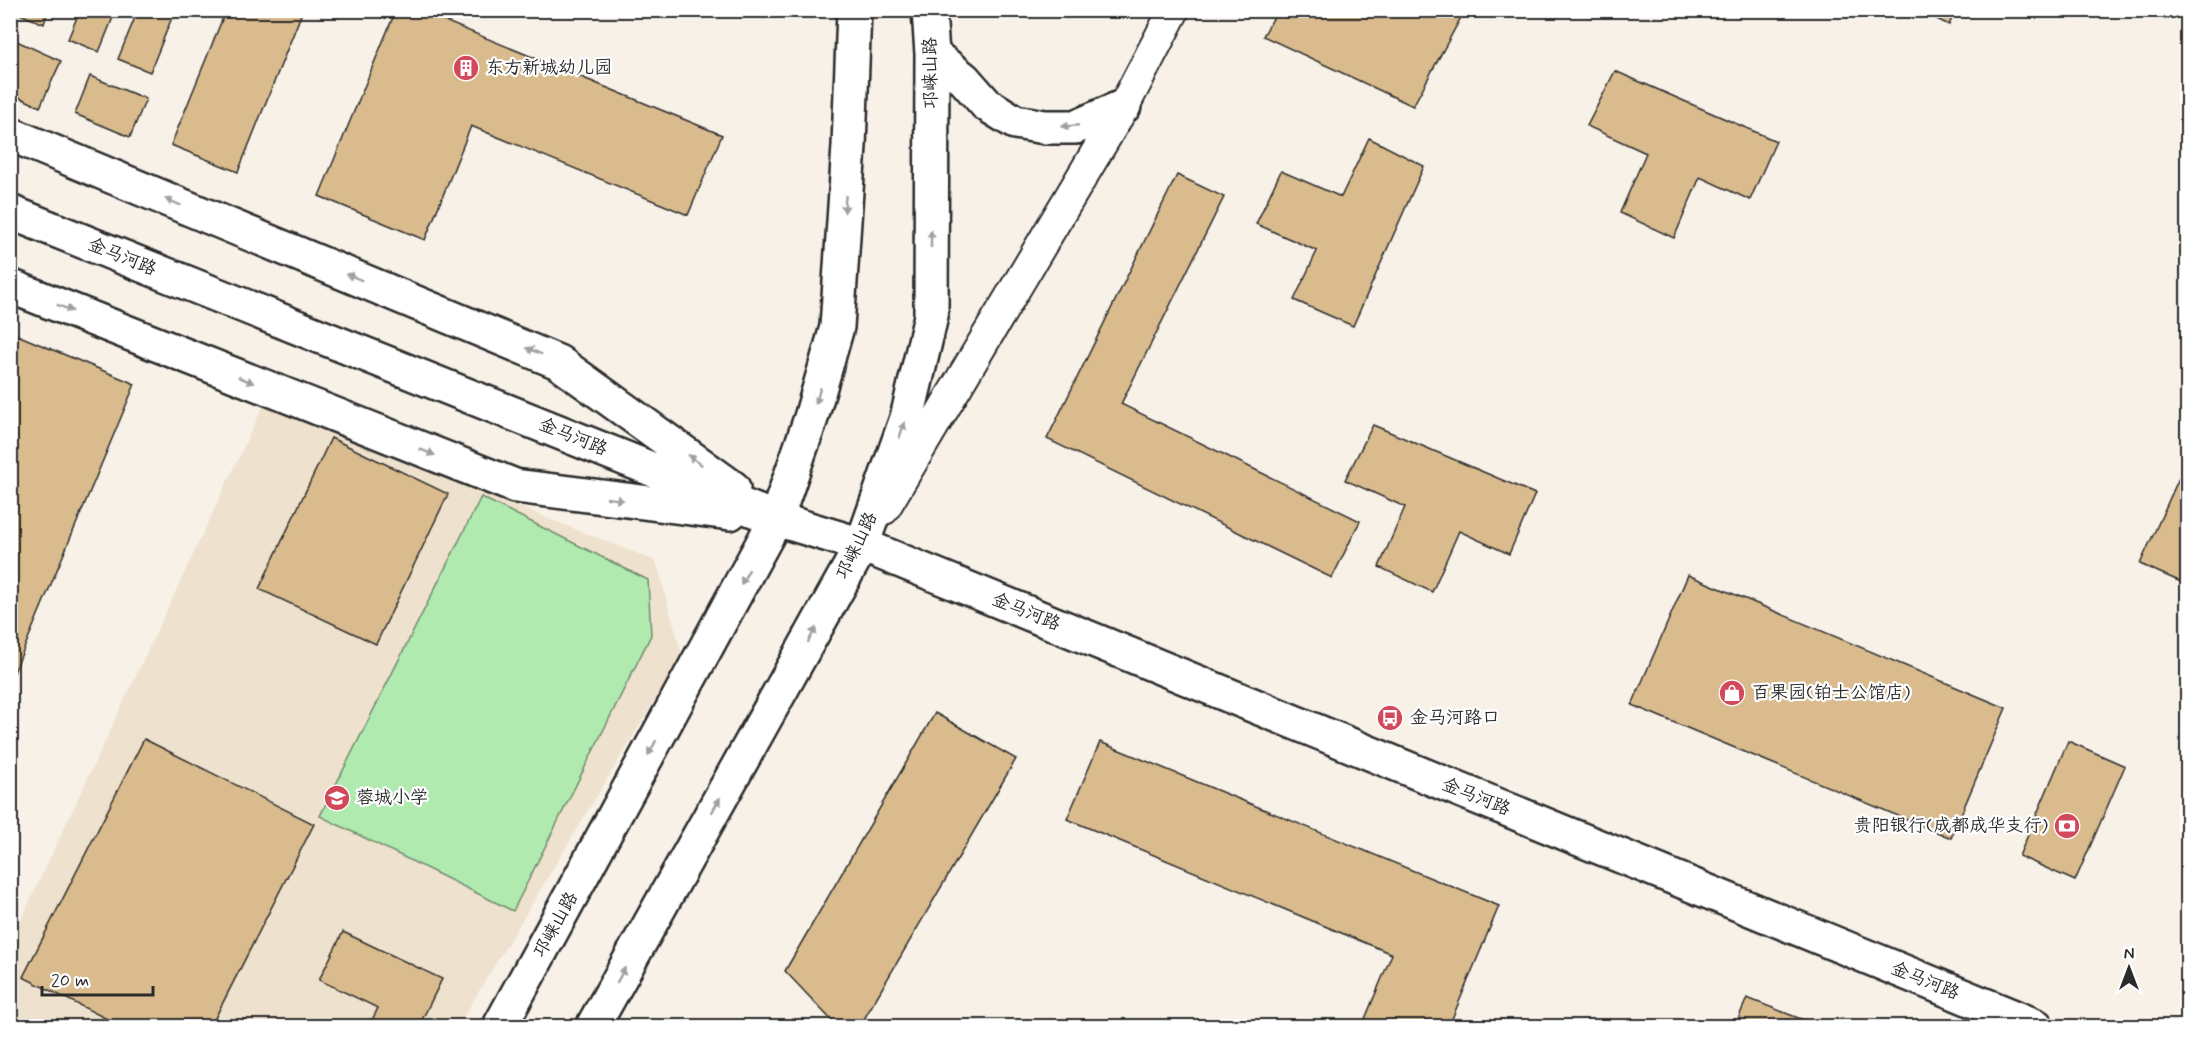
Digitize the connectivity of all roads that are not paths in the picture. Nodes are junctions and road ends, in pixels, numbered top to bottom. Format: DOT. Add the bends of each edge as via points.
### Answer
graph roads {
  1 [pos="834,10"];
  2 [pos="854,10"];
  3 [pos="929,10"];
  4 [pos="937,10"];
  5 [pos="1174,10"];
  6 [pos="932,54"];
  7 [pos="1124,106"];
  8 [pos="10,134"];
  9 [pos="849,146"];
  10 [pos="10,212"];
  11 [pos="10,286"];
  12 [pos="776,519"];
  13 [pos="862,545"];
  14 [pos="500,1026"];
  15 [pos="593,1026"];
  16 [pos="2036,1026"];
  1 -- 9 [label="street"];
  2 -- 9 [label="street, 邛崃山路"];
  3 -- 6 [label="street, 邛崃山路"];
  4 -- 6 [label="street"];
  5 -- 7 [label="street"];
  7 -- 6 [label="street, one-way" via="1076,127 1014,122 986,104 964,79"];
  13 -- 6 [label="street, 邛崃山路, one-way" via="906,418 931,316"];
  7 -- 13 [label="street"];
  12 -- 8 [label="street, one-way" via="558,362"];
  9 -- 12 [label="street, 邛崃山路, one-way" via="837,327"];
  10 -- 12 [label="street, 金马河路"];
  11 -- 12 [label="street, one-way" via="515,486"];
  12 -- 13 [label="street, 金马河路"];
  12 -- 14 [label="street, 邛崃山路, one-way"];
  15 -- 13 [label="street, 邛崃山路, one-way"];
  13 -- 16 [label="street, 金马河路"];
}
